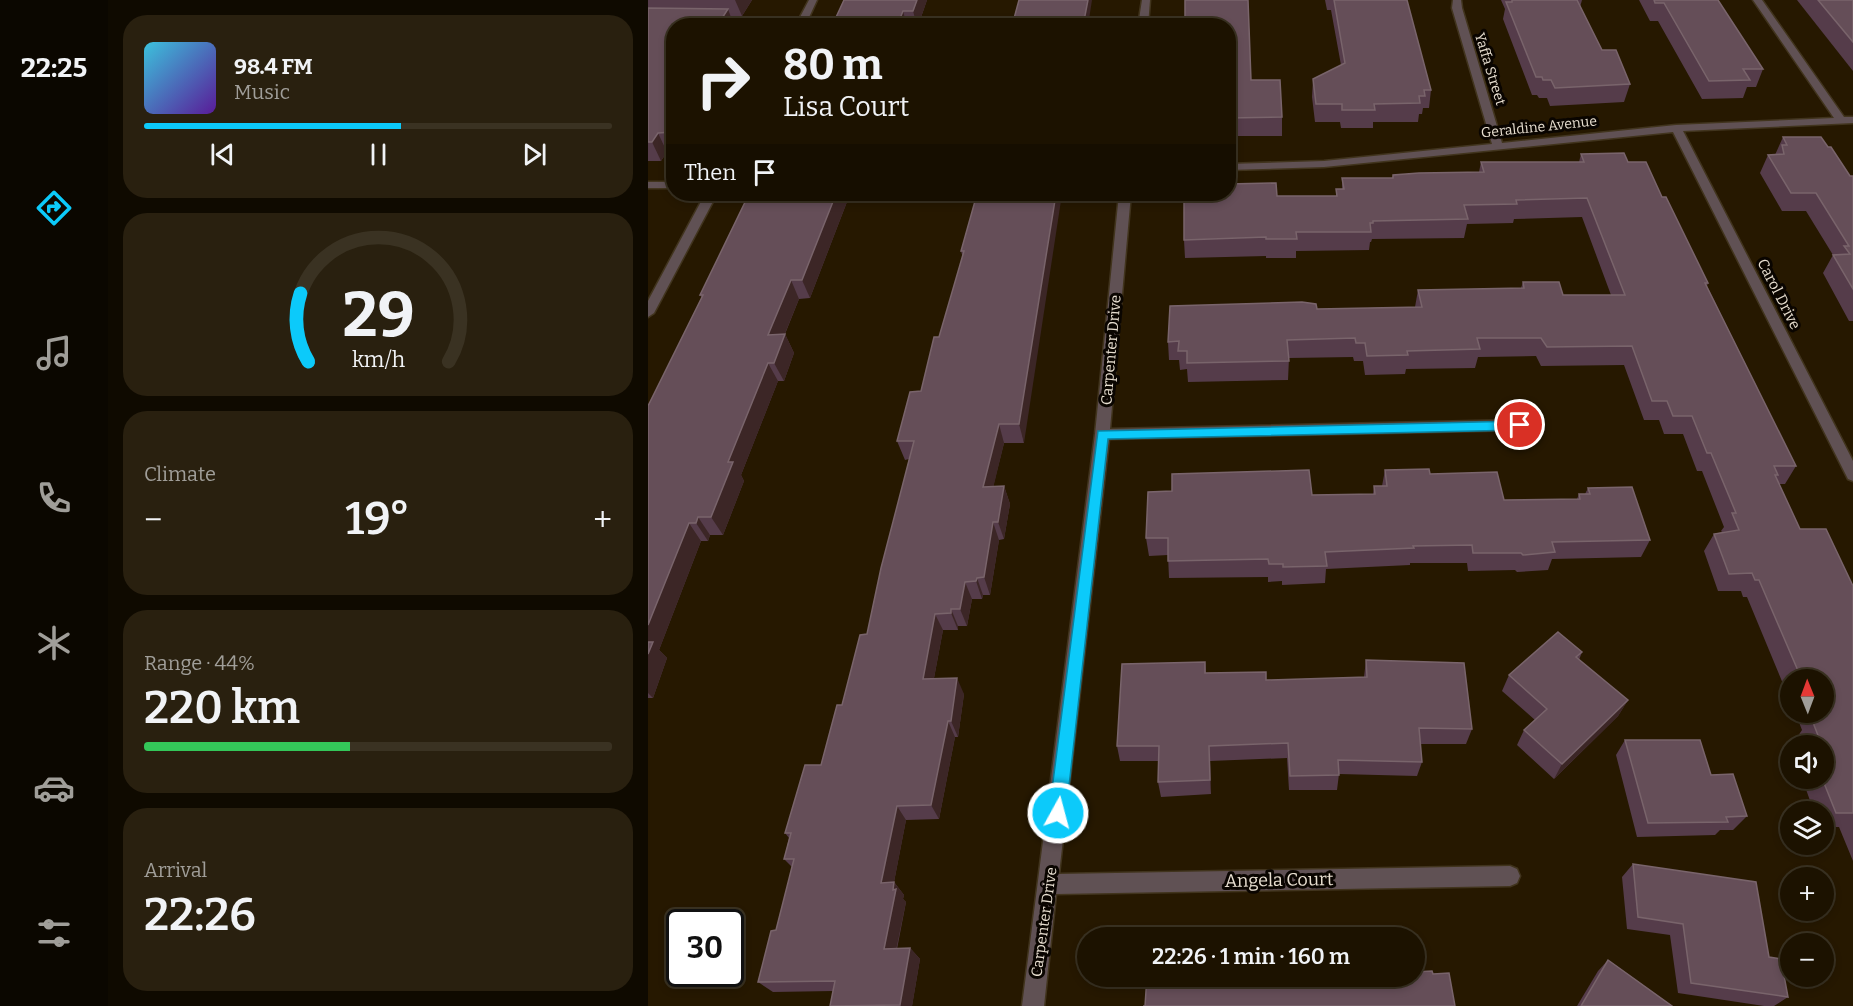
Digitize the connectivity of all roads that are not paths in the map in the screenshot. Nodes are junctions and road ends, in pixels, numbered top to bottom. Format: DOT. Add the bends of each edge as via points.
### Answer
graph roads {
  1 [pos="813,0"];
  2 [pos="1146,0"];
  3 [pos="1458,0"];
  4 [pos="1756,0"];
  5 [pos="804,18"];
  6 [pos="1144,18"];
  7 [pos="1847,120"];
  8 [pos="1676,128"];
  9 [pos="1498,146"];
  10 [pos="1236,167"];
  11 [pos="648,185"];
  12 [pos="666,185"];
  13 [pos="707,201"];
  14 [pos="1124,201"];
  15 [pos="648,313"];
  16 [pos="1520,425"];
  17 [pos="1102,434"];
  18 [pos="1853,475"];
  19 [pos="1510,876"];
  20 [pos="1049,884"];
  21 [pos="1033,1006"];
  1 -- 5 [label="street"];
  2 -- 6 [label="street"];
  3 -- 9 [label="street, Yaffa Street" via="1457,8"];
  4 -- 7 [label="street"];
  7 -- 8 [label="street, Geraldine Avenue"];
  8 -- 9 [label="street, Geraldine Avenue"];
  8 -- 18 [label="street, Carol Drive"];
  9 -- 10 [label="street, Geraldine Avenue" via="1324,164"];
  11 -- 12 [label="street"];
  13 -- 15 [label="street"];
  14 -- 17 [label="street, Carpenter Drive"];
  16 -- 17 [label="street"];
  17 -- 20 [label="street, Carpenter Drive"];
  19 -- 20 [label="street, Angela Court"];
  20 -- 21 [label="street, Carpenter Drive"];
}
